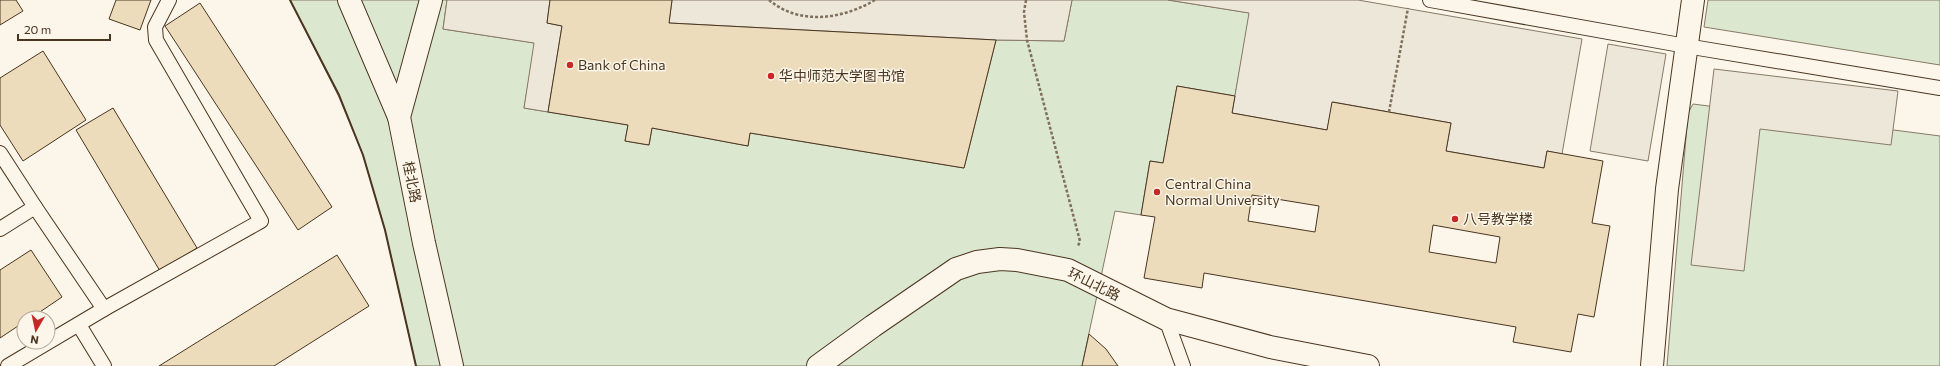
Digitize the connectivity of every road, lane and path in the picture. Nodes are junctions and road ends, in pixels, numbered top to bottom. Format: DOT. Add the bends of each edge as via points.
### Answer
graph roads {
  1 [pos="169,0"];
  2 [pos="349,0"];
  3 [pos="430,0"];
  4 [pos="769,0"];
  5 [pos="875,0"];
  6 [pos="1026,0"];
  7 [pos="1430,0"];
  8 [pos="1693,0"];
  9 [pos="1409,4"];
  10 [pos="1686,46"];
  11 [pos="1940,88"];
  12 [pos="1389,112"];
  13 [pos="399,117"];
  14 [pos="0,153"];
  15 [pos="35,208"];
  16 [pos="0,229"];
  17 [pos="1080,241"];
  18 [pos="104,309"];
  19 [pos="1166,319"];
  20 [pos="79,325"];
  21 [pos="8,366"];
  22 [pos="104,366"];
  23 [pos="452,366"];
  24 [pos="818,366"];
  25 [pos="1183,366"];
  26 [pos="1368,366"];
  27 [pos="1652,366"];
  1 -- 18 [label="lane" via="155,27 156,40 261,221"];
  2 -- 13 [label="street"];
  3 -- 13 [label="street, 桂北路"];
  4 -- 5 [label="path" via="788,11 806,16 825,17 844,15"];
  6 -- 17 [label="path" via="1024,12 1027,40"];
  7 -- 10 [label="lane"];
  8 -- 10 [label="street"];
  9 -- 12 [label="path"];
  10 -- 11 [label="lane"];
  10 -- 27 [label="street" via="1667,189"];
  13 -- 23 [label="street, 桂北路"];
  14 -- 15 [label="lane"];
  15 -- 16 [label="lane"];
  15 -- 18 [label="lane"];
  18 -- 20 [label="lane"];
  19 -- 24 [label="street, 环山北路" via="1068,270 1017,260 977,262 956,270"];
  19 -- 25 [label="lane"];
  19 -- 26 [label="street, 环山北路" via="1270,346"];
  20 -- 21 [label="lane"];
  20 -- 22 [label="lane"];
}
